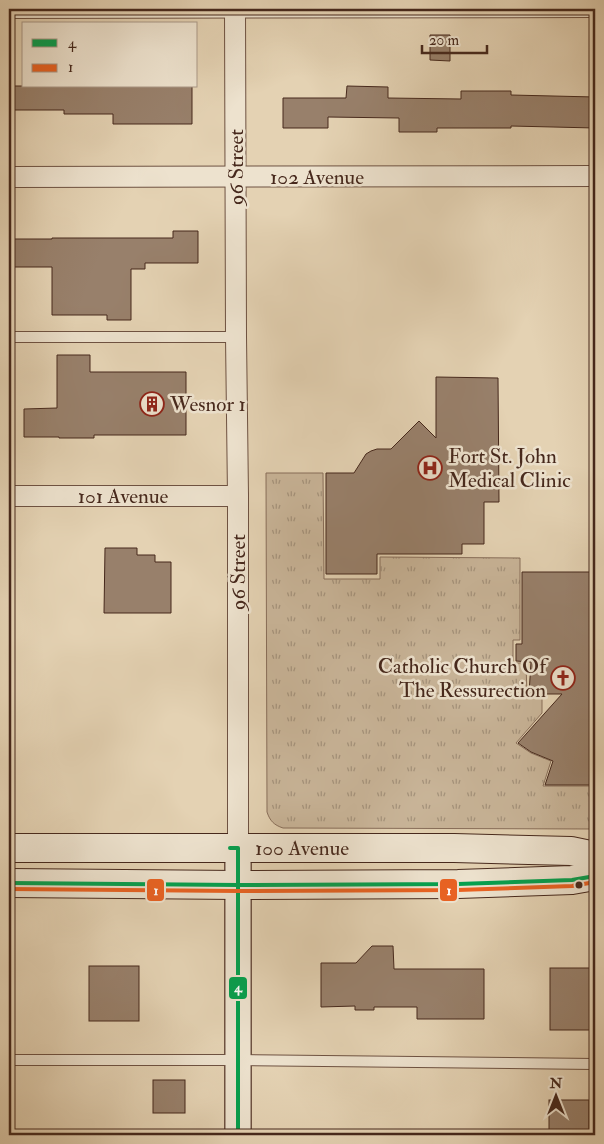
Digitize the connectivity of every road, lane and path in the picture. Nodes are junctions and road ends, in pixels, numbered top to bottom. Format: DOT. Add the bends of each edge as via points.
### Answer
graph roads {
  1 [pos="235,11"];
  2 [pos="595,12"];
  3 [pos="9,13"];
  4 [pos="595,176"];
  5 [pos="9,177"];
  6 [pos="236,177"];
  7 [pos="9,337"];
  8 [pos="236,337"];
  9 [pos="9,496"];
  10 [pos="238,496"];
  11 [pos="9,848"];
  12 [pos="238,848"];
  13 [pos="595,856"];
  14 [pos="595,876"];
  15 [pos="9,883"];
  16 [pos="238,885"];
  17 [pos="9,1060"];
  18 [pos="238,1060"];
  19 [pos="595,1064"];
  20 [pos="238,1135"];
  1 -- 2 [label="lane"];
  1 -- 3 [label="lane"];
  1 -- 6 [label="street, 96 Street"];
  4 -- 6 [label="street, 102 Avenue"];
  5 -- 6 [label="street, 102 Avenue"];
  6 -- 8 [label="street, 96 Street"];
  7 -- 8 [label="lane"];
  8 -- 10 [label="street, 96 Street"];
  9 -- 10 [label="street, 101 Avenue"];
  10 -- 12 [label="street, 96 Street"];
  11 -- 12 [label="main road, 100 Avenue"];
  12 -- 13 [label="main road, 100 Avenue" via="454,848 571,851"];
  12 -- 16 [label="street, 96 Street"];
  14 -- 16 [label="main road, 100 Avenue" via="572,880 458,884"];
  15 -- 16 [label="main road, 100 Avenue"];
  16 -- 18 [label="street, 96 Street"];
  17 -- 18 [label="lane"];
  18 -- 19 [label="lane"];
  18 -- 20 [label="street, 96 Street"];
}
